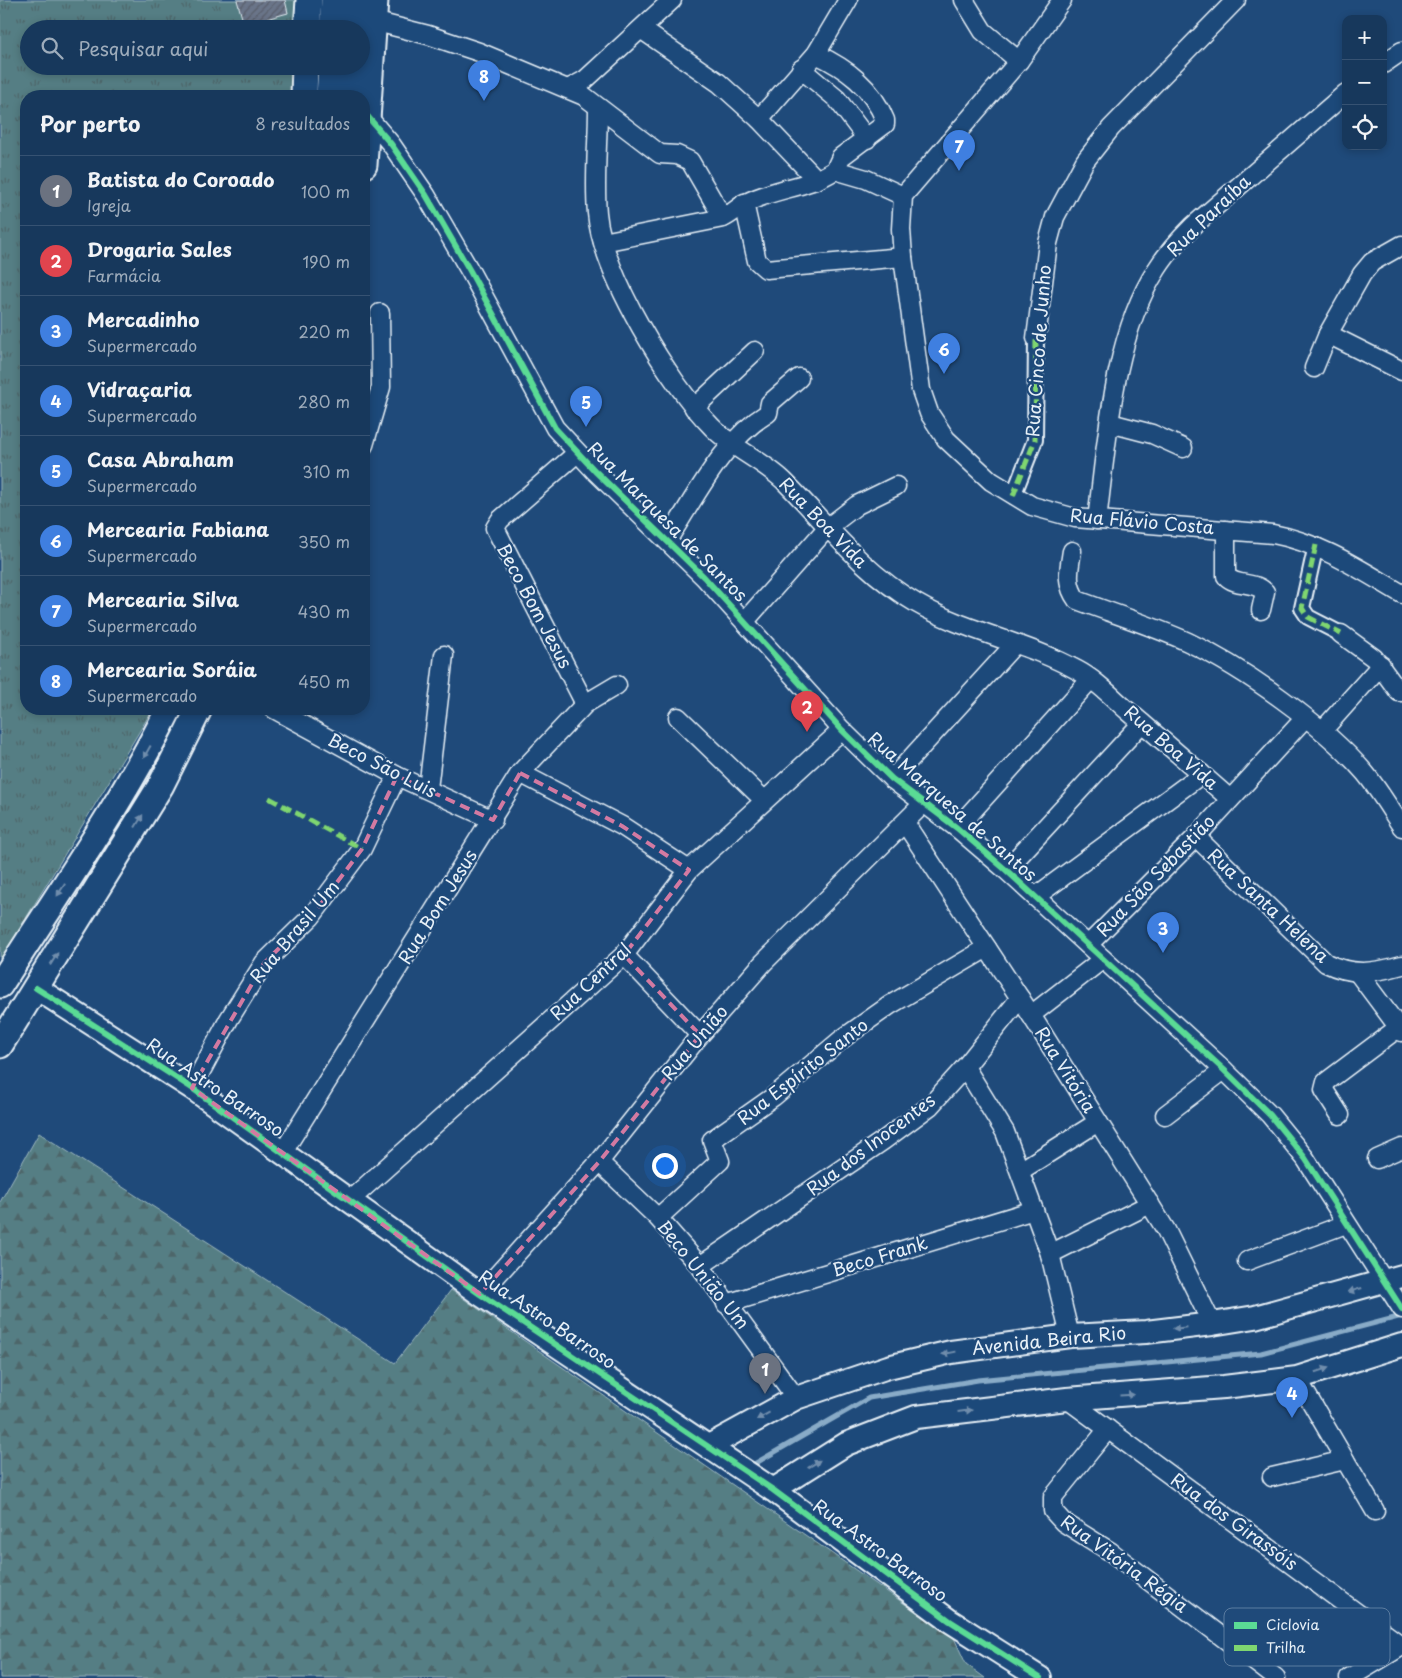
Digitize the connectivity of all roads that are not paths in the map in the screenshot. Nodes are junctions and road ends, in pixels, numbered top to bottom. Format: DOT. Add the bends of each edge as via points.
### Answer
graph roads {
  1 [pos="309,0"];
  2 [pos="334,0"];
  3 [pos="352,0"];
  4 [pos="672,0"];
  5 [pos="848,0"];
  6 [pos="964,0"];
  7 [pos="1062,0"];
  8 [pos="1236,0"];
  9 [pos="366,16"];
  10 [pos="308,20"];
  11 [pos="333,20"];
  12 [pos="641,29"];
  13 [pos="1402,51"];
  14 [pos="816,54"];
  15 [pos="1019,61"];
  16 [pos="1387,61"];
  17 [pos="801,69"];
  18 [pos="305,75"];
  19 [pos="330,75"];
  20 [pos="348,75"];
  21 [pos="367,75"];
  22 [pos="568,89"];
  23 [pos="304,90"];
  24 [pos="329,90"];
  25 [pos="347,90"];
  26 [pos="367,90"];
  27 [pos="1342,96"];
  28 [pos="598,108"];
  29 [pos="370,119"];
  30 [pos="758,119"];
  31 [pos="867,140"];
  32 [pos="835,170"];
  33 [pos="817,180"];
  34 [pos="903,196"];
  35 [pos="744,203"];
  36 [pos="723,218"];
  37 [pos="603,242"];
  38 [pos="1402,245"];
  39 [pos="903,257"];
  40 [pos="380,313"];
  41 [pos="1328,334"];
  42 [pos="1036,338"];
  43 [pos="755,350"];
  44 [pos="1314,368"];
  45 [pos="1402,371"];
  46 [pos="799,378"];
  47 [pos="694,408"];
  48 [pos="1110,423"];
  49 [pos="370,425"];
  50 [pos="730,444"];
  51 [pos="1183,448"];
  52 [pos="577,453"];
  53 [pos="896,486"];
  54 [pos="1013,496"];
  55 [pos="1097,520"];
  56 [pos="828,528"];
  57 [pos="1226,530"];
  58 [pos="668,539"];
  59 [pos="1316,545"];
  60 [pos="1072,551"];
  61 [pos="1402,594"];
  62 [pos="1261,610"];
  63 [pos="745,621"];
  64 [pos="1341,634"];
  65 [pos="1015,644"];
  66 [pos="444,655"];
  67 [pos="1381,665"];
  68 [pos="1090,679"];
  69 [pos="617,684"];
  70 [pos="1402,692"];
  71 [pos="585,704"];
  72 [pos="166,715"];
  73 [pos="196,715"];
  74 [pos="285,715"];
  75 [pos="678,717"];
  76 [pos="1305,718"];
  77 [pos="1142,723"];
  78 [pos="842,730"];
  79 [pos="1322,731"];
  80 [pos="520,773"];
  81 [pos="1202,774"];
  82 [pos="397,776"];
  83 [pos="892,779"];
  84 [pos="428,790"];
  85 [pos="1230,799"];
  86 [pos="764,800"];
  87 [pos="923,804"];
  88 [pos="493,820"];
  89 [pos="905,823"];
  90 [pos="1402,827"];
  91 [pos="957,828"];
  92 [pos="1196,837"];
  93 [pos="689,870"];
  94 [pos="1006,870"];
  95 [pos="1035,897"];
  96 [pos="1088,945"];
  97 [pos="987,948"];
  98 [pos="624,955"];
  99 [pos="1103,959"];
  100 [pos="1402,965"];
  101 [pos="1358,973"];
  102 [pos="0,985"];
  103 [pos="36,988"];
  104 [pos="1020,998"];
  105 [pos="1031,1014"];
  106 [pos="1400,1030"];
  107 [pos="700,1035"];
  108 [pos="0,1045"];
  109 [pos="964,1067"];
  110 [pos="1224,1070"];
  111 [pos="192,1088"];
  112 [pos="1165,1115"];
  113 [pos="1340,1115"];
  114 [pos="1098,1122"];
  115 [pos="1402,1148"];
  116 [pos="283,1152"];
  117 [pos="1377,1159"];
  118 [pos="599,1162"];
  119 [pos="1020,1171"];
  120 [pos="349,1201"];
  121 [pos="1150,1204"];
  122 [pos="1034,1210"];
  123 [pos="658,1218"];
  124 [pos="1346,1224"];
  125 [pos="1050,1254"];
  126 [pos="1247,1261"];
  127 [pos="700,1266"];
  128 [pos="1393,1279"];
  129 [pos="480,1294"];
  130 [pos="726,1304"];
  131 [pos="1400,1305"];
  132 [pos="1212,1324"];
  133 [pos="1070,1336"];
  134 [pos="1402,1346"];
  135 [pos="1297,1378"];
  136 [pos="796,1398"];
  137 [pos="1067,1399"];
  138 [pos="1108,1430"];
  139 [pos="709,1446"];
  140 [pos="1345,1460"];
  141 [pos="1272,1477"];
  142 [pos="773,1490"];
  143 [pos="1375,1512"];
  144 [pos="1350,1608"];
  145 [pos="1390,1637"];
  146 [pos="1224,1638"];
  147 [pos="1402,1646"];
  148 [pos="1390,1653"];
  149 [pos="1260,1666"];
  150 [pos="1369,1666"];
  151 [pos="1040,1678"];
  152 [pos="1276,1678"];
  153 [pos="1349,1678"];
  1 -- 10 [label="main road"];
  2 -- 11 [label="main road"];
  3 -- 9 [label="main road"];
  4 -- 12 [label="street"];
  5 -- 14 [label="street"];
  6 -- 15 [label="street" via="983,31"];
  7 -- 15 [label="street"];
  8 -- 42 [label="street, Rua Cinco de Junho" via="1111,128 1084,161 1054,217"];
  9 -- 22 [label="street" via="479,52"];
  12 -- 22 [label="street" via="586,80"];
  12 -- 30 [label="street" via="719,83"];
  13 -- 16 [label="street"];
  14 -- 17 [label="street"];
  14 -- 31 [label="street" via="858,78 883,116 885,124"];
  15 -- 34 [label="street"];
  17 -- 30 [label="street"];
  17 -- 31 [label="street" via="837,99"];
  18 -- 23 [label="main road"];
  19 -- 24 [label="main road"];
  20 -- 25 [label="main road"];
  21 -- 26 [label="main road"];
  22 -- 28 [label="street" via="584,96"];
  27 -- 48 [label="street, Rua Paraíba" via="1193,226 1156,270 1131,325"];
  28 -- 36 [label="street" via="660,154 677,155 690,161"];
  28 -- 37 [label="street, Rua Boa Vida" via="597,212"];
  29 -- 52 [label="street, Rua Marquesa de Santos" via="426,195 555,428"];
  30 -- 33 [label="street"];
  31 -- 32 [label="street" via="841,157"];
  32 -- 33 [label="street"];
  32 -- 34 [label="street" via="866,179"];
  33 -- 35 [label="street"];
  34 -- 39 [label="street, Rua Flávio Costa"];
  35 -- 36 [label="street"];
  35 -- 39 [label="street" via="757,262 766,269"];
  36 -- 37 [label="street"];
  37 -- 47 [label="street, Rua Boa Vida" via="626,297 652,346"];
  38 -- 41 [label="street" via="1372,262 1362,274"];
  39 -- 54 [label="street, Rua Flávio Costa" via="920,390 929,413 946,439 991,481"];
  40 -- 49 [label="street" via="381,387"];
  41 -- 44 [label="street"];
  41 -- 45 [label="street"];
  42 -- 54 [label="street, Rua Cinco de Junho" via="1035,440"];
  43 -- 47 [label="street"];
  46 -- 50 [label="street" via="770,403 768,413"];
  47 -- 50 [label="street, Rua Boa Vida"];
  48 -- 51 [label="street" via="1152,434"];
  48 -- 55 [label="street, Rua Paraíba"];
  50 -- 56 [label="street, Rua Boa Vida" via="778,475"];
  50 -- 58 [label="street"];
  52 -- 58 [label="street, Rua Marquesa de Santos"];
  52 -- 71 [label="street, Beco Bom Jesus" via="500,520 495,528"];
  53 -- 56 [label="street" via="857,505"];
  54 -- 55 [label="street, Rua Flávio Costa" via="1054,513"];
  55 -- 57 [label="street, Rua Flávio Costa"];
  56 -- 63 [label="street"];
  56 -- 65 [label="street, Rua Boa Vida" via="866,569 915,602 967,627"];
  57 -- 59 [label="street, Rua Flávio Costa" via="1273,534"];
  57 -- 62 [label="street" via="1226,576 1264,590"];
  58 -- 63 [label="street, Rua Marquesa de Santos"];
  59 -- 61 [label="street, Rua Flávio Costa"];
  59 -- 64 [label="street" via="1302,608 1308,617"];
  60 -- 76 [label="street" via="1068,580 1077,600 1188,642 1246,676"];
  63 -- 78 [label="street, Rua Marquesa de Santos"];
  64 -- 67 [label="street"];
  65 -- 68 [label="street, Rua Boa Vida" via="1067,665"];
  65 -- 83 [label="street"];
  66 -- 84 [label="street"];
  67 -- 70 [label="street"];
  67 -- 79 [label="street"];
  68 -- 77 [label="street, Rua Boa Vida"];
  68 -- 91 [label="street"];
  69 -- 71 [label="street, Rua Bom Jesus"];
  71 -- 80 [label="street, Rua Bom Jesus"];
  72 -- 102 [label="main road, one-way" via="108,818"];
  103 -- 73 [label="main road, one-way" via="161,785"];
  74 -- 82 [label="street, Beco São Luis"];
  75 -- 86 [label="street"];
  76 -- 79 [label="street"];
  76 -- 85 [label="street, Rua São Sebastião"];
  77 -- 81 [label="street, Rua Boa Vida"];
  77 -- 94 [label="street"];
  78 -- 83 [label="street, Rua Marquesa de Santos"];
  78 -- 86 [label="street, Rua Central"];
  79 -- 90 [label="street" via="1366,774"];
  80 -- 88 [label="street, Rua Bom Jesus"];
  80 -- 93 [label="street" via="622,826"];
  81 -- 85 [label="street, Rua Boa Vida"];
  81 -- 95 [label="street"];
  82 -- 84 [label="street, Beco São Luis"];
  82 -- 111 [label="street, Rua Brasil Um" via="362,849 311,917 264,963"];
  83 -- 87 [label="street, Rua Marquesa de Santos"];
  84 -- 88 [label="street, Beco São Luis"];
  85 -- 92 [label="street, Rua São Sebastião"];
  86 -- 93 [label="street, Rua Central"];
  87 -- 89 [label="street, Rua União"];
  87 -- 91 [label="street, Rua Marquesa de Santos"];
  88 -- 116 [label="street, Rua Bom Jesus"];
  89 -- 97 [label="street, Rua Vitória"];
  89 -- 107 [label="street, Rua União" via="763,962"];
  91 -- 94 [label="street, Rua Marquesa de Santos"];
  92 -- 96 [label="street, Rua São Sebastião"];
  92 -- 101 [label="street, Rua Santa Helena" via="1326,963"];
  93 -- 98 [label="street, Rua Central"];
  94 -- 95 [label="street, Rua Marquesa de Santos"];
  95 -- 96 [label="street, Rua Marquesa de Santos"];
  96 -- 99 [label="street, Rua Marquesa de Santos"];
  97 -- 104 [label="street, Rua Vitória"];
  97 -- 123 [label="street, Rua Espírito Santo" via="882,1011 773,1097 712,1140 720,1161"];
  98 -- 107 [label="street"];
  98 -- 120 [label="street, Rua Central"];
  99 -- 105 [label="street"];
  99 -- 110 [label="street, Rua Marquesa de Santos"];
  100 -- 101 [label="street, Rua Santa Helena"];
  101 -- 106 [label="street"];
  103 -- 108 [label="main road"];
  103 -- 111 [label="street, Rua Astro Barroso"];
  104 -- 105 [label="street, Rua Vitória"];
  104 -- 109 [label="street, Rua dos Inocentes"];
  105 -- 114 [label="street, Rua Vitória"];
  106 -- 113 [label="street" via="1326,1082 1324,1090"];
  107 -- 118 [label="street, Rua União"];
  109 -- 119 [label="street" via="995,1114"];
  109 -- 127 [label="street, Rua dos Inocentes" via="930,1106"];
  110 -- 112 [label="street"];
  110 -- 124 [label="street, Rua Marquesa de Santos" via="1306,1158"];
  111 -- 116 [label="street, Rua Astro Barroso"];
  114 -- 119 [label="street"];
  114 -- 121 [label="street, Rua Vitória"];
  115 -- 117 [label="street"];
  116 -- 120 [label="street, Rua Astro Barroso"];
  118 -- 123 [label="street, Beco União Um"];
  118 -- 129 [label="street, Rua União"];
  119 -- 122 [label="street"];
  120 -- 129 [label="street, Rua Astro Barroso"];
  121 -- 125 [label="street"];
  121 -- 132 [label="street, Rua Vitória" via="1180,1256"];
  122 -- 125 [label="street"];
  122 -- 130 [label="street, Beco Frank"];
  123 -- 127 [label="street, Beco União Um"];
  124 -- 126 [label="street"];
  124 -- 128 [label="street, Rua Marquesa de Santos"];
  125 -- 133 [label="street"];
  127 -- 130 [label="street, Beco União Um"];
  128 -- 131 [label="street, Rua Marquesa de Santos"];
  128 -- 132 [label="street, Avenida Beira Rio, one-way" via="1255,1317"];
  129 -- 139 [label="street, Rua Astro Barroso"];
  130 -- 136 [label="street, Beco União Um" via="758,1342"];
  132 -- 133 [label="street, Avenida Beira Rio, one-way"];
  133 -- 136 [label="street, Avenida Beira Rio, one-way" via="950,1352 888,1366"];
  135 -- 134 [label="street, one-way"];
  137 -- 135 [label="street, one-way"];
  135 -- 140 [label="street"];
  136 -- 139 [label="street, Avenida Beira Rio, one-way"];
  137 -- 138 [label="street, Rua dos Girassóis"];
  142 -- 137 [label="street, one-way" via="846,1444 916,1417"];
  138 -- 144 [label="street, Rua dos Girassóis"];
  138 -- 146 [label="street, Rua Vitória Régia" via="1053,1497 1054,1511 1063,1522 1111,1552"];
  139 -- 142 [label="street, Rua Astro Barroso"];
  140 -- 141 [label="street"];
  140 -- 143 [label="street"];
  142 -- 151 [label="street, Rua Astro Barroso" via="950,1621"];
  145 -- 147 [label="street, Rua dos Girassóis"];
  147 -- 148 [label="street"];
  149 -- 152 [label="street, Rua Vitória Régia"];
  150 -- 153 [label="street"];
}
